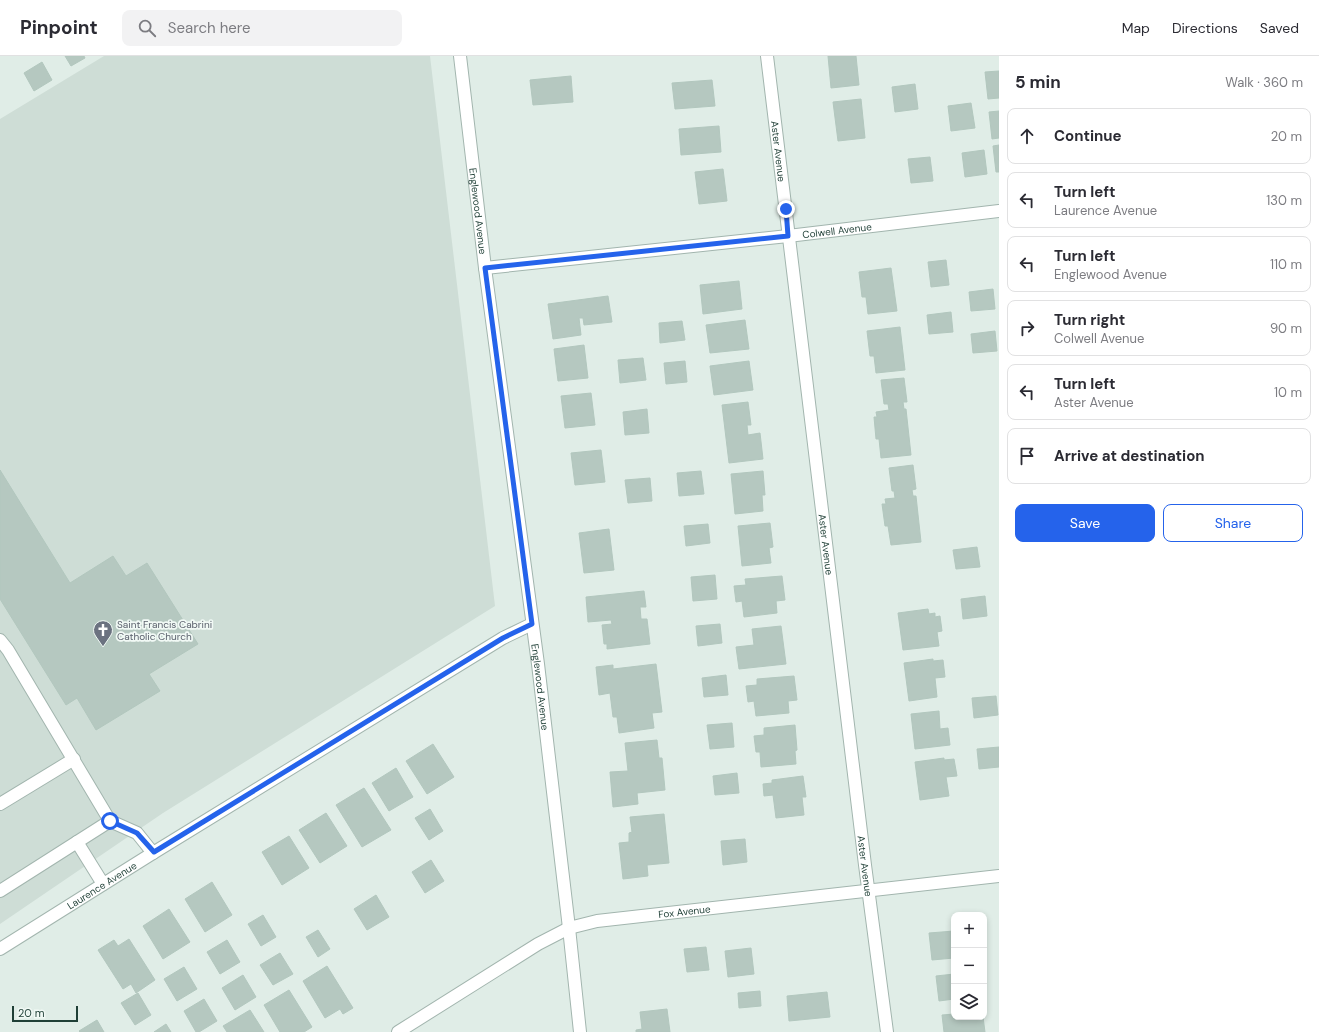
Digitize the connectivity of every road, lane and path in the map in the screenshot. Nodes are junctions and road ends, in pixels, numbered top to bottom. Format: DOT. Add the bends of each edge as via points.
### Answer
graph roads {
  1 [pos="460,56"];
  2 [pos="767,56"];
  3 [pos="999,211"];
  4 [pos="788,236"];
  5 [pos="485,268"];
  6 [pos="532,624"];
  7 [pos="0,640"];
  8 [pos="74,759"];
  9 [pos="0,804"];
  10 [pos="110,821"];
  11 [pos="77,842"];
  12 [pos="154,852"];
  13 [pos="999,876"];
  14 [pos="103,884"];
  15 [pos="0,891"];
  16 [pos="868,891"];
  17 [pos="569,928"];
  18 [pos="0,949"];
  19 [pos="398,1032"];
  20 [pos="580,1032"];
  21 [pos="887,1032"];
  1 -- 5 [label="street, Englewood Avenue"];
  2 -- 4 [label="street, Aster Avenue"];
  3 -- 4 [label="street, Colwell Avenue"];
  4 -- 5 [label="street, Colwell Avenue"];
  4 -- 16 [label="street, Aster Avenue"];
  5 -- 6 [label="street, Englewood Avenue"];
  6 -- 12 [label="street, Laurence Avenue" via="503,638"];
  6 -- 17 [label="street, Englewood Avenue"];
  7 -- 8 [label="street"];
  8 -- 9 [label="street"];
  8 -- 10 [label="street"];
  10 -- 11 [label="street"];
  10 -- 12 [label="street" via="137,833"];
  11 -- 14 [label="street"];
  11 -- 15 [label="street"];
  12 -- 14 [label="street, Laurence Avenue"];
  13 -- 16 [label="street, Fox Avenue"];
  14 -- 18 [label="street, Laurence Avenue"];
  16 -- 17 [label="street, Fox Avenue" via="597,921"];
  16 -- 21 [label="street, Aster Avenue"];
  17 -- 19 [label="street, Fox Avenue" via="538,944"];
  17 -- 20 [label="street, Englewood Avenue"];
}
